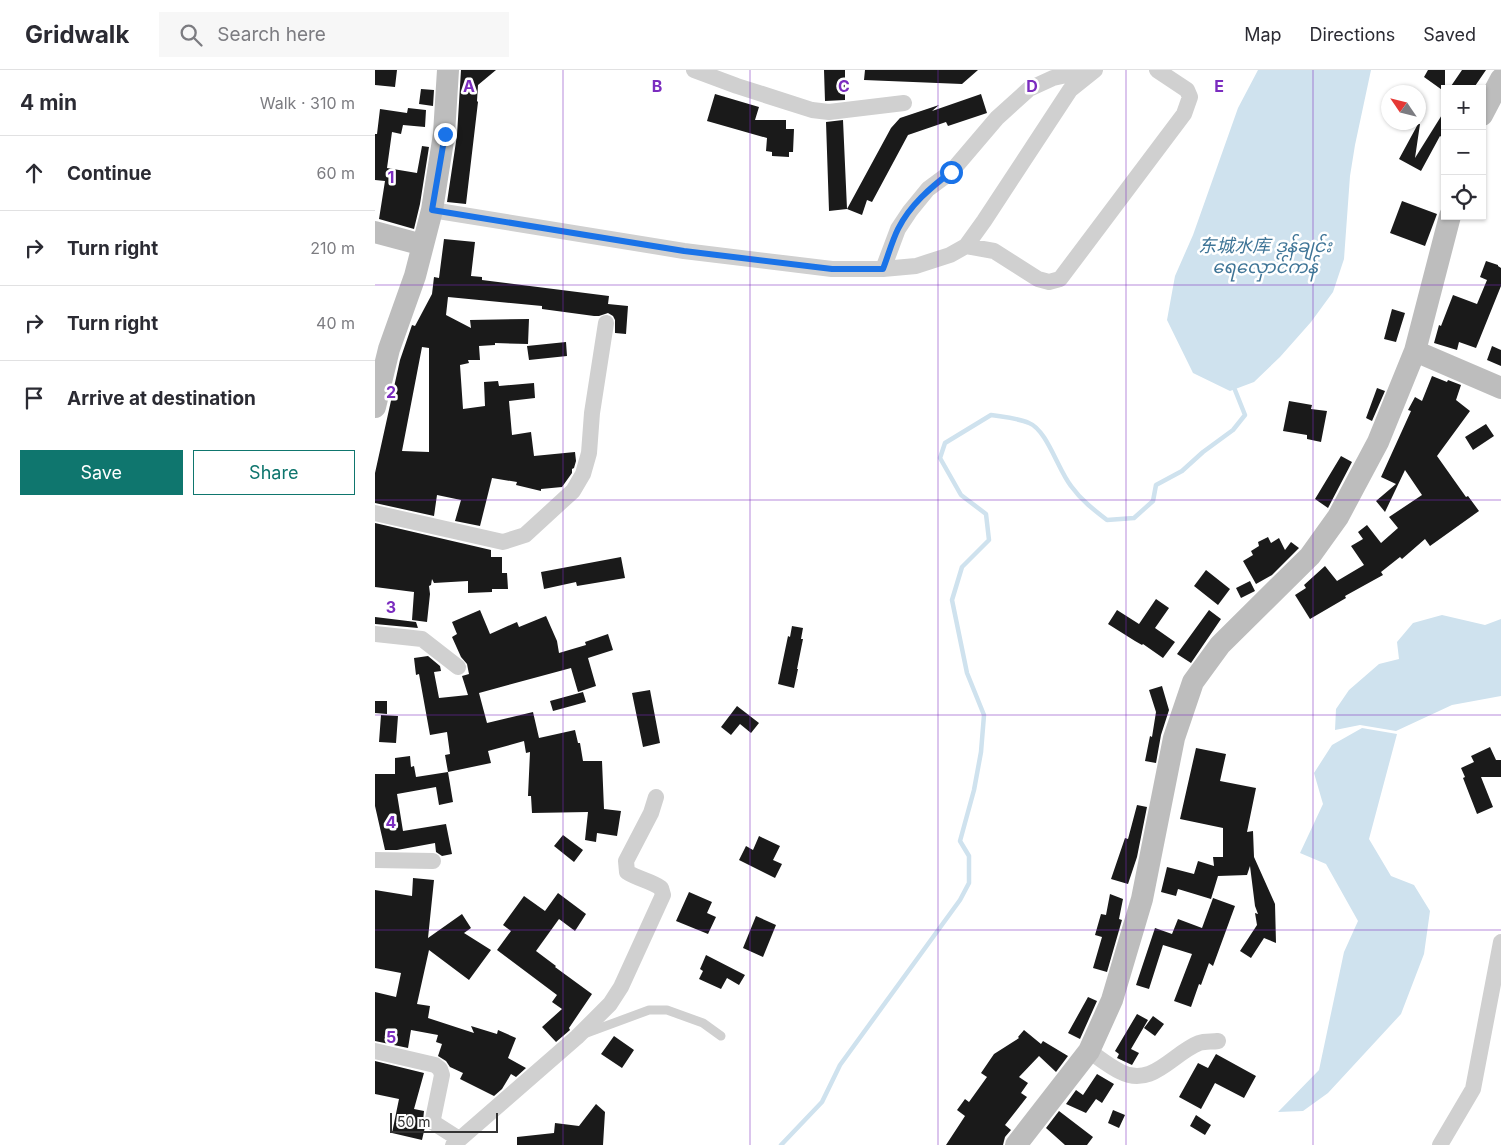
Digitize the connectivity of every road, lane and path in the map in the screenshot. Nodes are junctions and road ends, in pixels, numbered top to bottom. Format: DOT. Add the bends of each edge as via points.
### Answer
graph roads {
  1 [pos="449,70"];
  2 [pos="694,70"];
  3 [pos="1089,70"];
  4 [pos="1095,70"];
  5 [pos="1157,70"];
  6 [pos="1501,79"];
  7 [pos="904,103"];
  8 [pos="1486,108"];
  9 [pos="432,210"];
  10 [pos="1449,220"];
  11 [pos="375,232"];
  12 [pos="423,246"];
  13 [pos="966,246"];
  14 [pos="883,269"];
  15 [pos="606,323"];
  16 [pos="1415,351"];
  17 [pos="1501,388"];
  18 [pos="375,407"];
  19 [pos="375,513"];
  20 [pos="375,634"];
  21 [pos="458,667"];
  22 [pos="656,797"];
  23 [pos="375,860"];
  24 [pos="433,862"];
  25 [pos="1501,942"];
  26 [pos="721,1036"];
  27 [pos="577,1037"];
  28 [pos="1218,1042"];
  29 [pos="375,1051"];
  30 [pos="1089,1051"];
  31 [pos="456,1142"];
  32 [pos="1016,1145"];
  33 [pos="1440,1145"];
  1 -- 9 [label="main road" via="445,134"];
  2 -- 7 [label="street" via="812,110 829,112"];
  3 -- 14 [label="street" via="1053,78 1029,89 997,118 963,160 928,189 910,211 898,229"];
  4 -- 13 [label="street" via="1070,90"];
  5 -- 13 [label="street" via="1187,90 1190,97 1184,114 1060,279 1049,282 1037,279 994,251"];
  6 -- 8 [label="main road"];
  9 -- 12 [label="main road"];
  9 -- 14 [label="street" via="684,251 832,269"];
  10 -- 16 [label="main road"];
  11 -- 12 [label="main road"];
  12 -- 18 [label="main road" via="389,349"];
  13 -- 14 [label="street" via="916,266"];
  15 -- 19 [label="street" via="589,453 583,474 573,491 525,535 503,542"];
  16 -- 17 [label="main road"];
  16 -- 30 [label="main road" via="1378,442 1338,517 1310,556 1220,645 1193,682 1174,738 1142,899 1111,1000"];
  20 -- 21 [label="street" via="422,639"];
  22 -- 27 [label="street" via="626,861 627,872 655,884 663,895 621,987 610,1004"];
  23 -- 24 [label="street"];
  25 -- 33 [label="street" via="1473,1089"];
  26 -- 27 [label="lane" via="703,1023 667,1010 649,1010"];
  27 -- 31 [label="street"];
  28 -- 30 [label="street" via="1201,1042 1157,1072 1140,1077 1122,1073"];
  29 -- 31 [label="street" via="435,1065 440,1070 442,1075 433,1119"];
  30 -- 32 [label="main road"];
}
